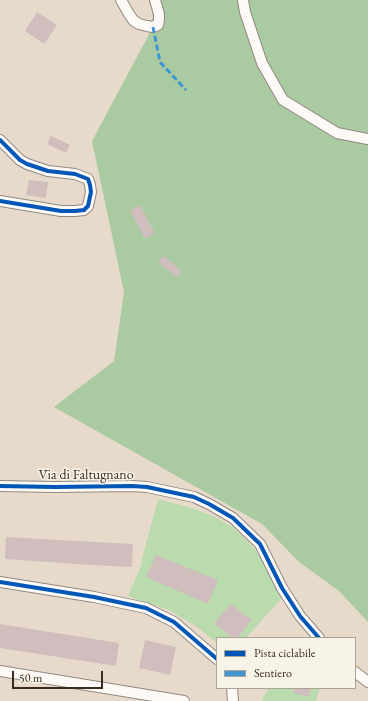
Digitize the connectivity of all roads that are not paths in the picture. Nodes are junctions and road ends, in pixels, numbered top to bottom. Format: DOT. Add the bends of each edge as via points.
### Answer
graph roads {
  1 [pos="121,0"];
  2 [pos="155,0"];
  3 [pos="243,0"];
  4 [pos="368,139"];
  5 [pos="0,140"];
  6 [pos="0,201"];
  7 [pos="0,486"];
  8 [pos="0,582"];
  9 [pos="318,637"];
  10 [pos="216,658"];
  11 [pos="0,671"];
  12 [pos="356,673"];
  13 [pos="368,682"];
  14 [pos="232,689"];
  15 [pos="184,701"];
  16 [pos="234,701"];
  1 -- 2 [label="street" via="134,20 154,27 158,25 159,20"];
  3 -- 4 [label="street" via="262,63 283,100 337,132"];
  5 -- 6 [label="street" via="26,164 88,179 91,192 88,206 84,210 75,211"];
  7 -- 9 [label="street, Via di Faltugnano" via="147,487 194,497 209,504 233,518 260,544 279,583 300,616"];
  8 -- 10 [label="street" via="146,608 174,622"];
  11 -- 15 [label="street"];
  12 -- 13 [label="street"];
  14 -- 16 [label="street"];
}
